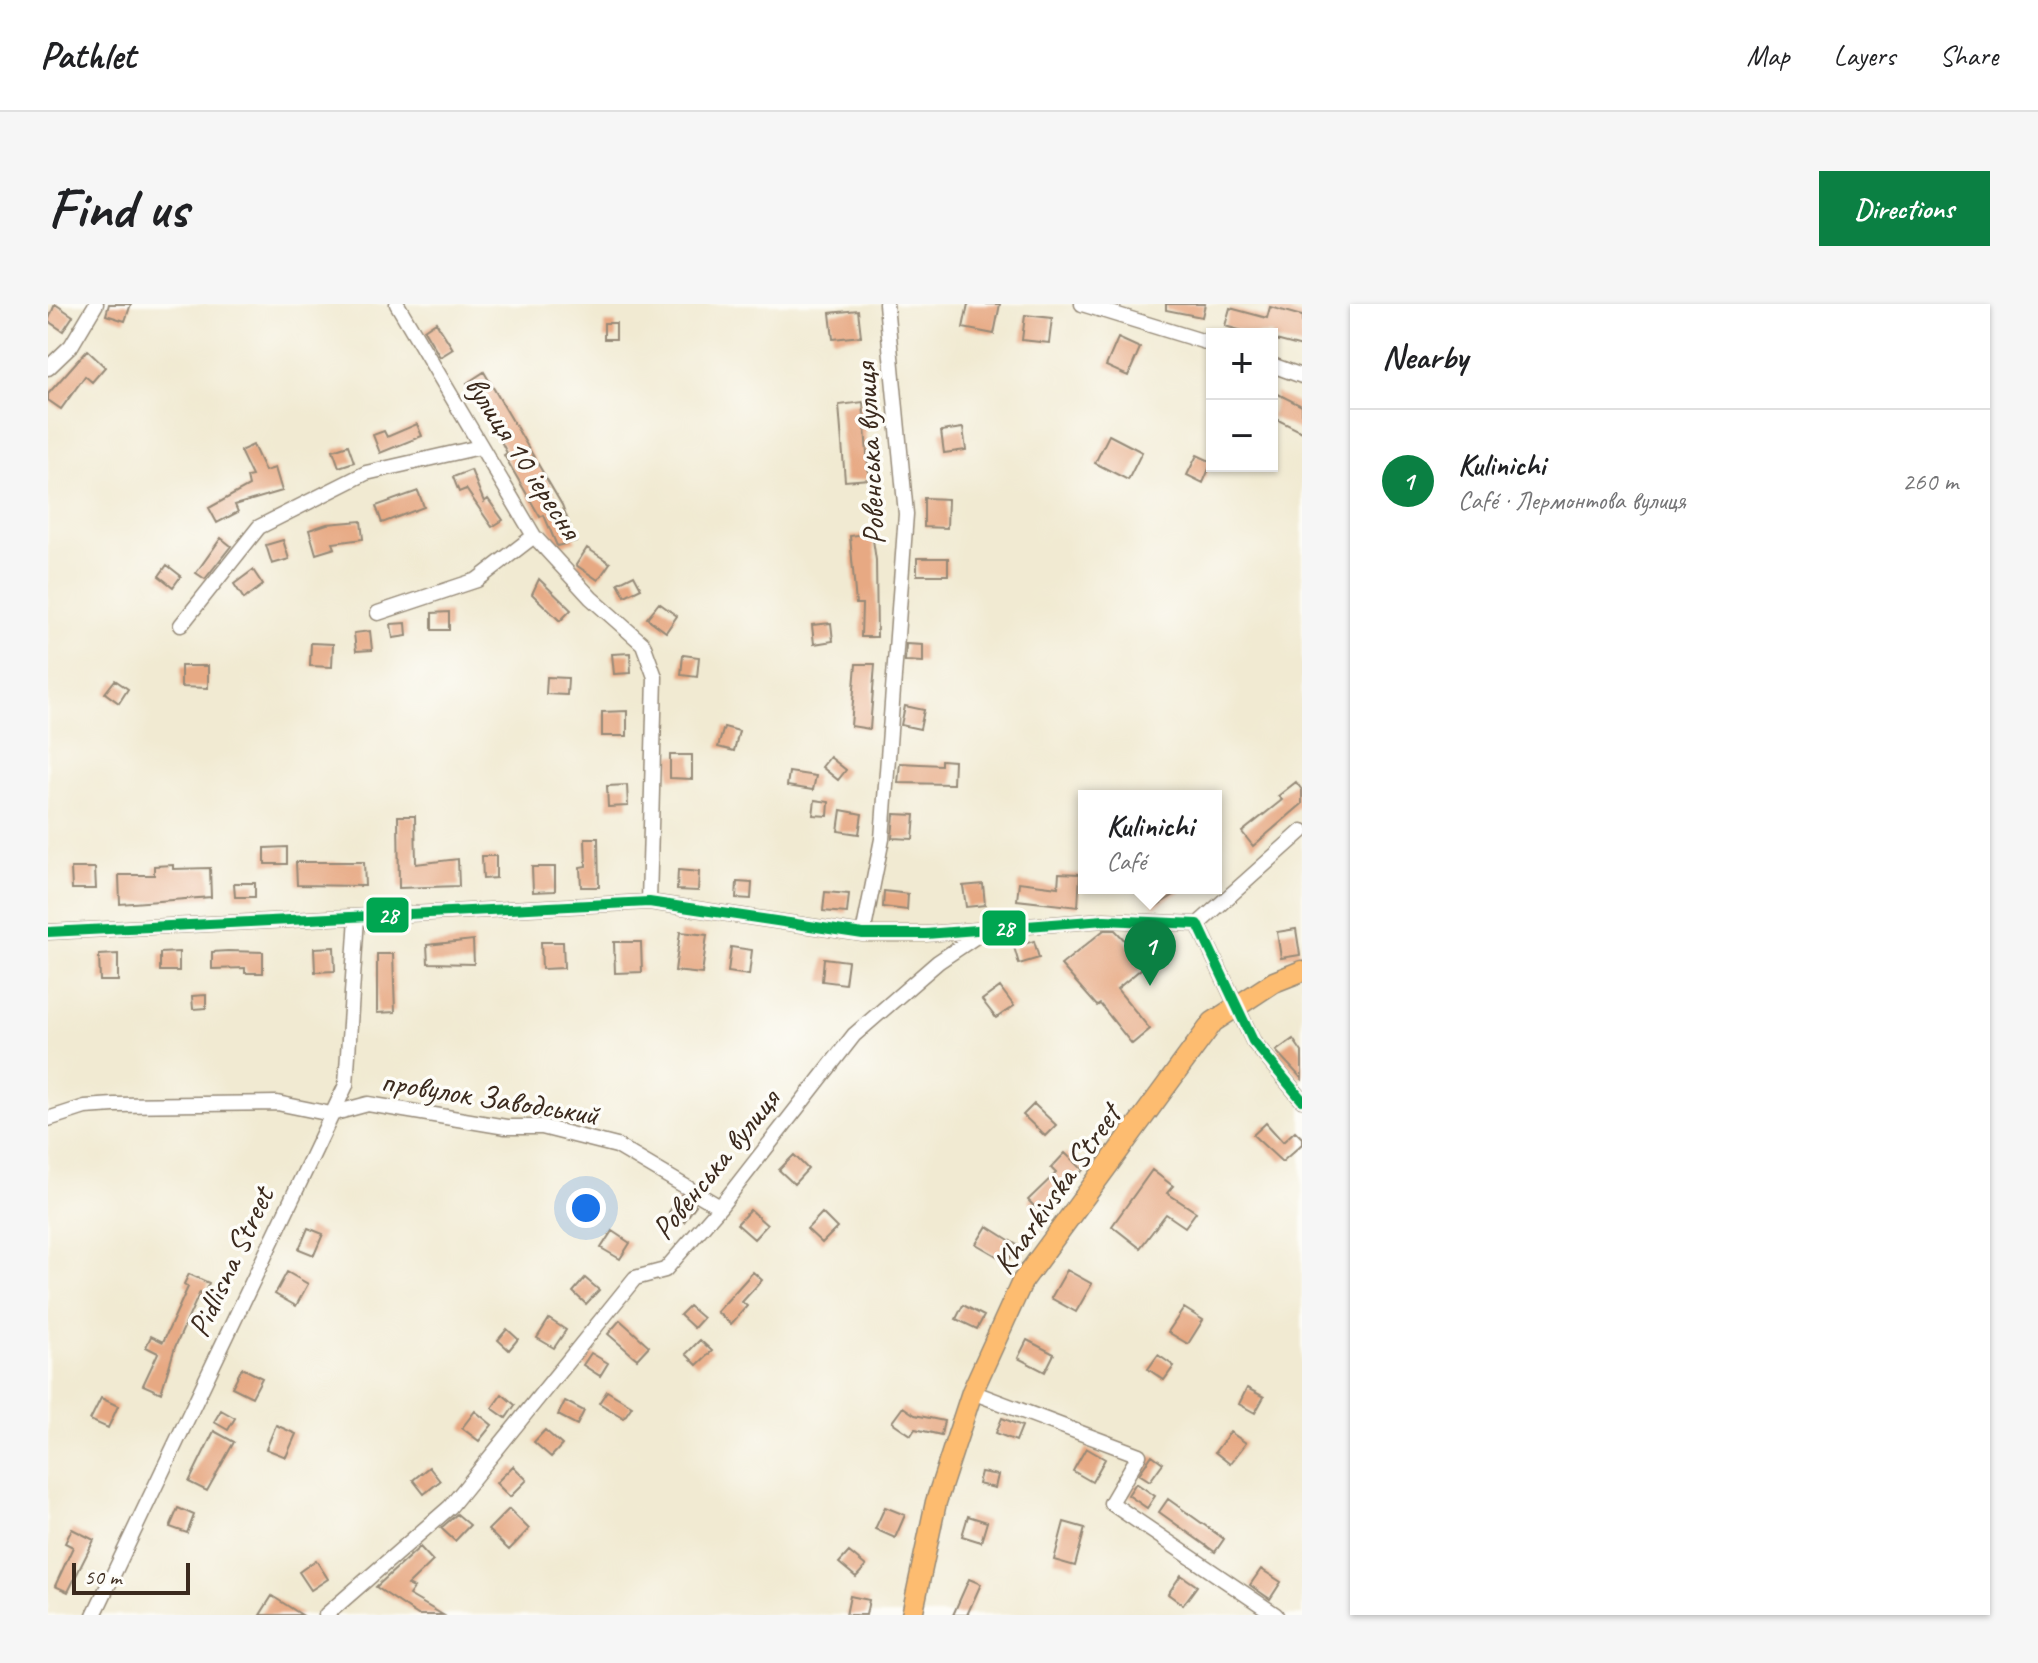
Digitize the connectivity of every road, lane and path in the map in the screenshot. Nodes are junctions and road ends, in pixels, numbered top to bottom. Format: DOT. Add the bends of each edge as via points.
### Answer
graph roads {
  1 [pos="96,304"];
  2 [pos="397,304"];
  3 [pos="886,304"];
  4 [pos="1082,304"];
  5 [pos="1206,342"];
  6 [pos="1278,367"];
  7 [pos="48,368"];
  8 [pos="1302,376"];
  9 [pos="480,447"];
  10 [pos="534,536"];
  11 [pos="378,613"];
  12 [pos="181,625"];
  13 [pos="1302,831"];
  14 [pos="649,902"];
  15 [pos="357,917"];
  16 [pos="1198,924"];
  17 [pos="990,926"];
  18 [pos="48,932"];
  19 [pos="863,934"];
  20 [pos="1302,971"];
  21 [pos="1235,1004"];
  22 [pos="1302,1100"];
  23 [pos="331,1114"];
  24 [pos="48,1119"];
  25 [pos="720,1207"];
  26 [pos="972,1392"];
  27 [pos="914,1614"];
  28 [pos="94,1615"];
  29 [pos="326,1615"];
  30 [pos="1276,1615"];
  1 -- 7 [label="street" via="71,346"];
  2 -- 9 [label="street, вулиця 10 іересня"];
  3 -- 19 [label="street, Ровенська вулиця" via="906,514 882,839"];
  4 -- 5 [label="street"];
  6 -- 8 [label="street"];
  9 -- 10 [label="street, вулиця 10 іересня"];
  9 -- 12 [label="street" via="366,473 259,527"];
  10 -- 11 [label="street" via="477,580"];
  10 -- 14 [label="street, вулиця 10 іересня" via="651,658 655,677"];
  13 -- 16 [label="street"];
  14 -- 15 [label="street"];
  14 -- 19 [label="street"];
  15 -- 18 [label="street"];
  15 -- 23 [label="street, Pidlisna Street" via="346,1085"];
  16 -- 17 [label="street" via="1104,920"];
  16 -- 21 [label="street"];
  17 -- 19 [label="street"];
  17 -- 25 [label="street, Ровенська вулиця" via="938,962 854,1035"];
  20 -- 21 [label="main road, Kharkivska Street"];
  21 -- 22 [label="street" via="1253,1041"];
  21 -- 26 [label="main road, Kharkivska Street" via="1213,1022 1022,1282"];
  23 -- 24 [label="street, провулок Заводський" via="277,1103 114,1105 85,1107"];
  23 -- 25 [label="street, провулок Заводський" via="368,1104 506,1127 542,1127 617,1146"];
  23 -- 28 [label="street, Pidlisna Street"];
  25 -- 29 [label="street, Ровенська вулиця" via="665,1270 635,1278 450,1507"];
  26 -- 27 [label="main road, Kharkivska Street" via="936,1502"];
  26 -- 30 [label="street" via="1139,1455 1111,1503"];
}
